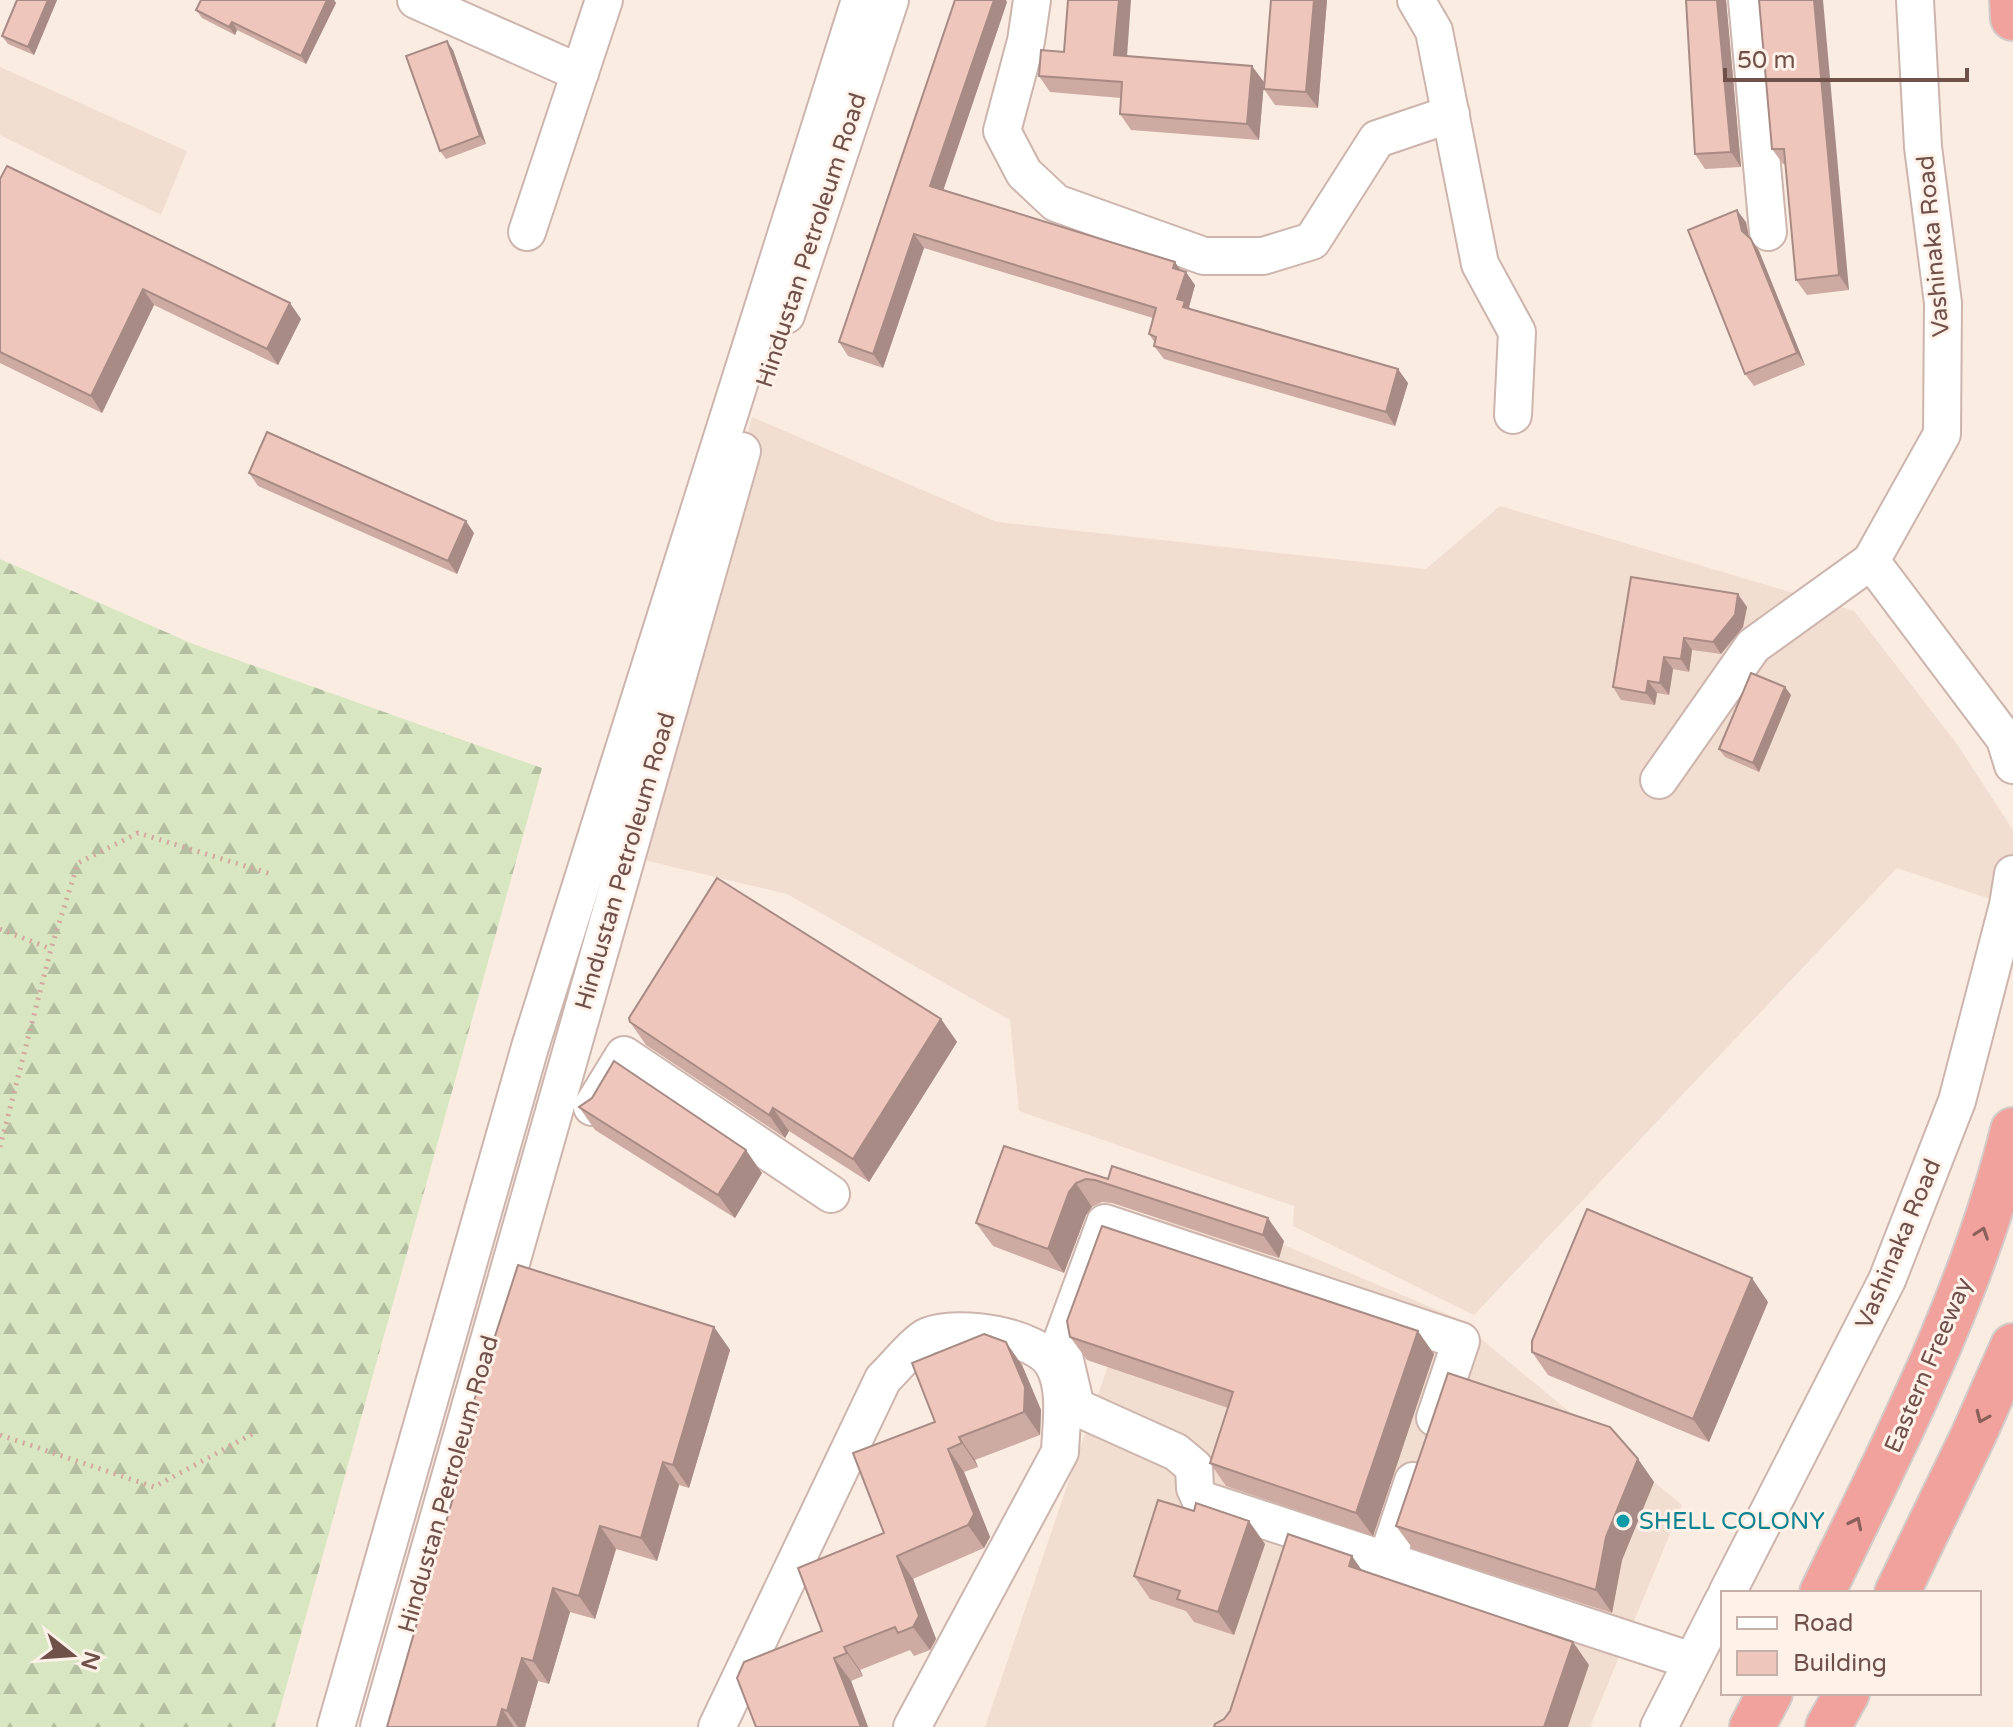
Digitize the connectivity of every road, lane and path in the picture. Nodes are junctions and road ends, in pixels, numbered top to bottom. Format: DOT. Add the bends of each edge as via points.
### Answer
graph roads {
  1 [pos="416,0"];
  2 [pos="604,0"];
  3 [pos="860,0"];
  4 [pos="890,0"];
  5 [pos="1032,0"];
  6 [pos="1416,0"];
  7 [pos="1747,0"];
  8 [pos="1915,0"];
  9 [pos="2012,0"];
  10 [pos="2013,18"];
  11 [pos="580,73"];
  12 [pos="1451,114"];
  13 [pos="527,232"];
  14 [pos="1768,232"];
  15 [pos="1513,415"];
  16 [pos="1871,561"];
  17 [pos="2013,765"];
  18 [pos="1659,780"];
  19 [pos="271,874"];
  20 [pos="2013,874"];
  21 [pos="0,929"];
  22 [pos="51,949"];
  23 [pos="558,1097"];
  24 [pos="2013,1130"];
  25 [pos="0,1147"];
  26 [pos="831,1194"];
  27 [pos="2013,1346"];
  28 [pos="256,1432"];
  29 [pos="0,1435"];
  30 [pos="1386,1562"];
  31 [pos="1728,1591"];
  32 [pos="1823,1591"];
  33 [pos="1898,1591"];
  34 [pos="1721,1605"];
  35 [pos="1692,1661"];
  36 [pos="1769,1695"];
  37 [pos="1846,1695"];
  38 [pos="336,1727"];
  39 [pos="379,1727"];
  40 [pos="717,1727"];
  41 [pos="912,1727"];
  42 [pos="1659,1727"];
  43 [pos="1752,1727"];
  44 [pos="1828,1727"];
  1 -- 11 [label="street"];
  2 -- 11 [label="street"];
  3 -- 38 [label="street" via="530,1047"];
  4 -- 23 [label="street, Hindustan Petroleum Road" via="752,417"];
  5 -- 12 [label="street" via="1002,131 1024,173 1056,203 1204,256 1263,256 1312,241 1377,139"];
  6 -- 12 [label="street" via="1434,31"];
  7 -- 14 [label="street"];
  8 -- 16 [label="street, Vashinaka Road" via="1923,147 1943,303 1942,434"];
  9 -- 10 [label="highway"];
  11 -- 13 [label="street"];
  12 -- 15 [label="street" via="1480,264 1517,332"];
  16 -- 17 [label="street" via="2005,739"];
  16 -- 18 [label="street" via="1753,646"];
  19 -- 22 [label="path" via="138,833 78,863"];
  20 -- 31 [label="street, Vashinaka Road" via="1957,1101 1887,1280"];
  21 -- 22 [label="path"];
  22 -- 25 [label="path"];
  23 -- 26 [label="street" via="590,1110 624,1055"];
  23 -- 39 [label="street, Hindustan Petroleum Road"];
  32 -- 24 [label="highway, Eastern Freeway, one-way" via="1957,1304"];
  27 -- 33 [label="highway, one-way"];
  28 -- 29 [label="path" via="154,1487"];
  30 -- 30 [label="street" via="1286,1546 1200,1499 1194,1467 1176,1452 1076,1407 1061,1343 1105,1223 1461,1341"];
  30 -- 35 [label="street"];
  34 -- 35 [label="street"];
  35 -- 42 [label="street"];
  36 -- 43 [label="highway"];
  37 -- 44 [label="highway"];
  40 -- 41 [label="street" via="883,1379 927,1336 1000,1333 1046,1354 1055,1367 1062,1402 1060,1452"];
}
